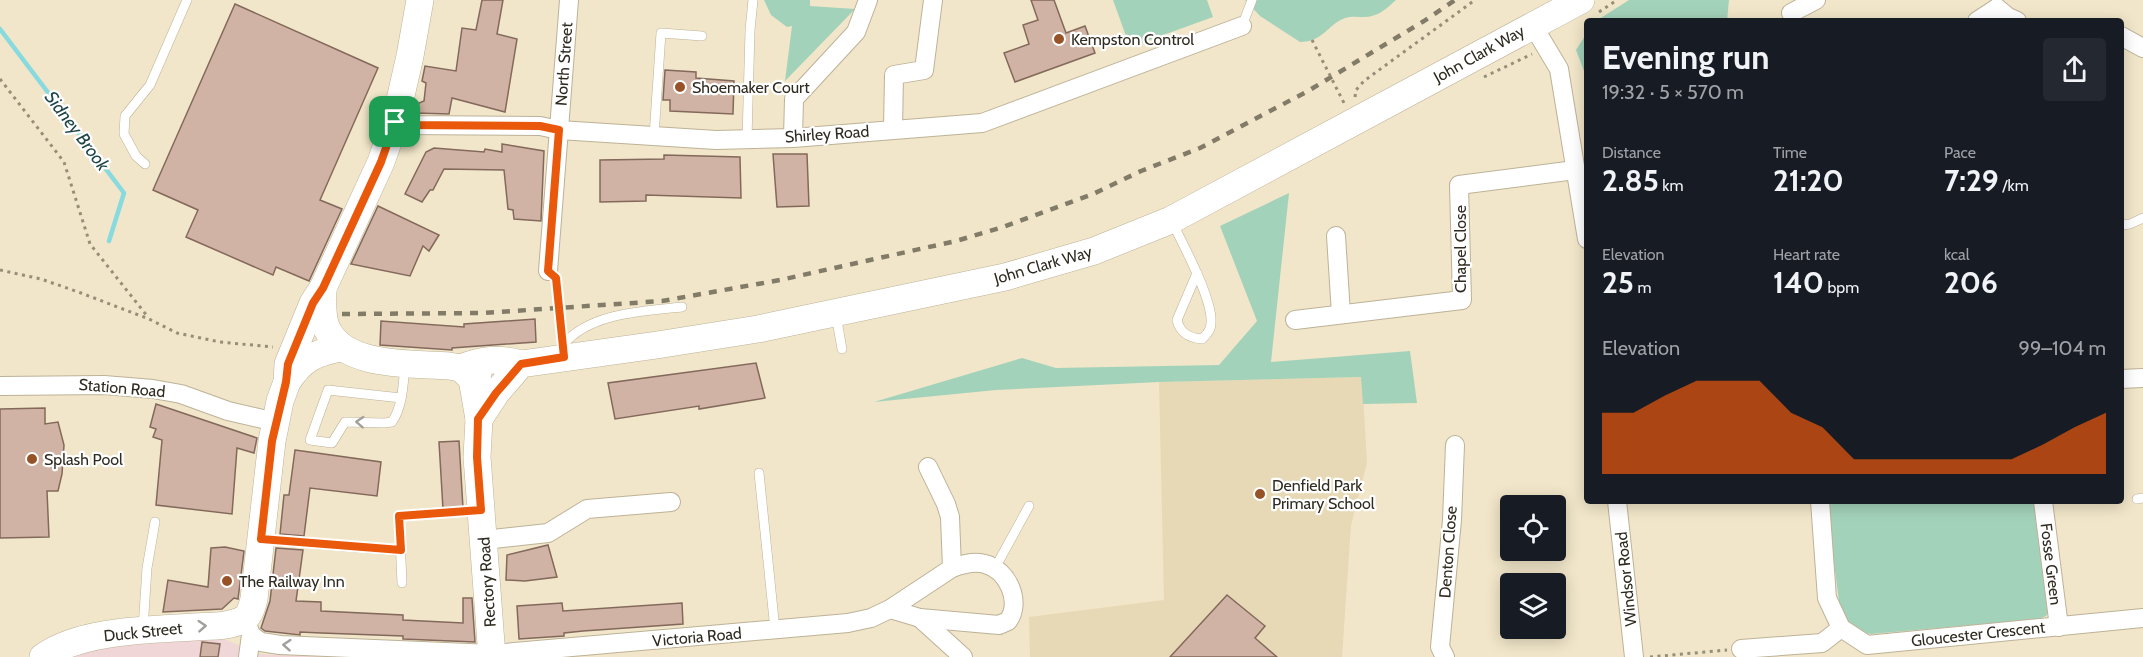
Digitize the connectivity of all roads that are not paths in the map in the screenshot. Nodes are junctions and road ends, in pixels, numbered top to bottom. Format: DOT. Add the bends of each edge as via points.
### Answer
graph roads {
  1 [pos="187,0"];
  2 [pos="420,0"];
  3 [pos="568,0"];
  4 [pos="753,0"];
  5 [pos="868,0"];
  6 [pos="933,0"];
  7 [pos="1252,0"];
  8 [pos="1581,0"];
  9 [pos="1996,4"];
  10 [pos="1980,18"];
  11 [pos="2013,18"];
  12 [pos="1532,24"];
  13 [pos="1242,26"];
  14 [pos="702,36"];
  15 [pos="2124,38"];
  16 [pos="2143,48"];
  17 [pos="395,122"];
  18 [pos="893,129"];
  19 [pos="559,130"];
  20 [pos="654,136"];
  21 [pos="793,138"];
  22 [pos="747,139"];
  23 [pos="145,164"];
  24 [pos="1575,170"];
  25 [pos="2143,218"];
  26 [pos="1171,220"];
  27 [pos="1584,222"];
  28 [pos="2124,225"];
  29 [pos="1335,236"];
  30 [pos="548,271"];
  31 [pos="1197,273"];
  32 [pos="323,288"];
  33 [pos="682,307"];
  34 [pos="836,312"];
  35 [pos="1341,314"];
  36 [pos="1295,320"];
  37 [pos="304,324"];
  38 [pos="842,349"];
  39 [pos="331,350"];
  40 [pos="563,351"];
  41 [pos="405,362"];
  42 [pos="521,364"];
  43 [pos="461,368"];
  44 [pos="2143,378"];
  45 [pos="2124,379"];
  46 [pos="286,382"];
  47 [pos="0,386"];
  48 [pos="401,398"];
  49 [pos="478,419"];
  50 [pos="276,422"];
  51 [pos="1455,445"];
  52 [pos="928,467"];
  53 [pos="759,473"];
  54 [pos="671,502"];
  55 [pos="1617,504"];
  56 [pos="1820,504"];
  57 [pos="2043,504"];
  58 [pos="1029,506"];
  59 [pos="399,516"];
  60 [pos="155,522"];
  61 [pos="261,539"];
  62 [pos="484,540"];
  63 [pos="401,550"];
  64 [pos="952,568"];
  65 [pos="995,568"];
  66 [pos="402,583"];
  67 [pos="890,609"];
  68 [pos="920,618"];
  69 [pos="2143,618"];
  70 [pos="248,627"];
  71 [pos="2059,627"];
  72 [pos="1841,628"];
  73 [pos="775,630"];
  74 [pos="143,631"];
  75 [pos="1741,649"];
  76 [pos="492,655"];
  77 [pos="43,657"];
  78 [pos="248,657"];
  79 [pos="963,657"];
  80 [pos="1445,657"];
  81 [pos="1634,657"];
  1 -- 23 [label="lane" via="150,85 125,116 124,134"];
  2 -- 17 [label="main road"];
  3 -- 19 [label="street, North Street"];
  4 -- 22 [label="lane"];
  5 -- 21 [label="street" via="856,32 794,99"];
  6 -- 18 [label="street" via="924,70 894,75"];
  7 -- 13 [label="lane"];
  8 -- 12 [label="main road, John Clark Way"];
  9 -- 10 [label="street"];
  9 -- 11 [label="street"];
  12 -- 24 [label="street" via="1559,69"];
  12 -- 26 [label="main road, John Clark Way"];
  13 -- 18 [label="street, Shirley Road" via="982,123"];
  14 -- 20 [label="lane" via="661,33"];
  15 -- 16 [label="street"];
  17 -- 19 [label="street, Shirley Road" via="540,126"];
  17 -- 32 [label="main road" via="381,162"];
  18 -- 21 [label="street, Shirley Road"];
  19 -- 20 [label="street, Shirley Road"];
  19 -- 30 [label="street, North Street"];
  20 -- 22 [label="street, Shirley Road"];
  21 -- 22 [label="street, Shirley Road"];
  24 -- 27 [label="street"];
  24 -- 35 [label="street, Chapel Close" via="1459,185 1462,300"];
  25 -- 28 [label="lane"];
  26 -- 31 [label="lane"];
  26 -- 34 [label="main road, John Clark Way" via="1094,251 1005,277"];
  29 -- 35 [label="street"];
  31 -- 31 [label="lane" via="1211,315 1209,332 1202,339 1185,334 1177,320"];
  32 -- 37 [label="main road"];
  32 -- 39 [label="main road" via="324,323 333,339"];
  33 -- 40 [label="lane" via="603,319 570,336"];
  34 -- 38 [label="lane"];
  34 -- 40 [label="main road, John Clark Way" via="657,345"];
  35 -- 36 [label="street, Chapel Close"];
  37 -- 39 [label="main road" via="312,342"];
  37 -- 46 [label="main road" via="288,364"];
  39 -- 41 [label="main road" via="329,357 341,360"];
  39 -- 46 [label="main road" via="300,365"];
  40 -- 42 [label="main road, John Clark Way"];
  41 -- 43 [label="main road"];
  41 -- 48 [label="lane"];
  42 -- 43 [label="main road" via="498,360"];
  42 -- 49 [label="main road"];
  43 -- 49 [label="main road, Rectory Road" via="472,379"];
  44 -- 45 [label="street"];
  46 -- 50 [label="main road"];
  47 -- 50 [label="street, Station Road" via="104,385 153,389"];
  48 -- 48 [label="lane, one-way" via="392,422 345,422 332,443 310,440 328,390"];
  49 -- 62 [label="main road, Rectory Road"];
  50 -- 61 [label="main road"];
  51 -- 80 [label="street, Denton Close" via="1440,647"];
  52 -- 64 [label="street" via="950,517"];
  53 -- 73 [label="lane"];
  54 -- 62 [label="street" via="586,509 548,533"];
  55 -- 81 [label="street, Windsor Road"];
  56 -- 72 [label="street" via="1827,598"];
  57 -- 71 [label="street, Fosse Green"];
  58 -- 65 [label="lane"];
  59 -- 63 [label="lane"];
  60 -- 74 [label="lane"];
  61 -- 63 [label="lane"];
  61 -- 70 [label="main road"];
  62 -- 76 [label="main road, Rectory Road"];
  63 -- 66 [label="lane"];
  64 -- 65 [label="street, Victoria Road" via="978,563"];
  64 -- 67 [label="street, Victoria Road"];
  65 -- 68 [label="street" via="1003,574 1013,595 1014,606 1008,621 993,625"];
  67 -- 68 [label="street"];
  67 -- 73 [label="street, Victoria Road" via="849,623"];
  68 -- 79 [label="street"];
  69 -- 71 [label="street, Gloucester Crescent"];
  74 -- 70 [label="main road, Duck Street, one-way" via="220,625"];
  76 -- 70 [label="street, Victoria Road, one-way" via="280,645 261,642"];
  70 -- 78 [label="street"];
  71 -- 72 [label="street, Gloucester Crescent" via="1867,645"];
  72 -- 75 [label="street" via="1822,643"];
  73 -- 76 [label="street, Victoria Road"];
  74 -- 77 [label="main road, Duck Street" via="79,639"];
}
